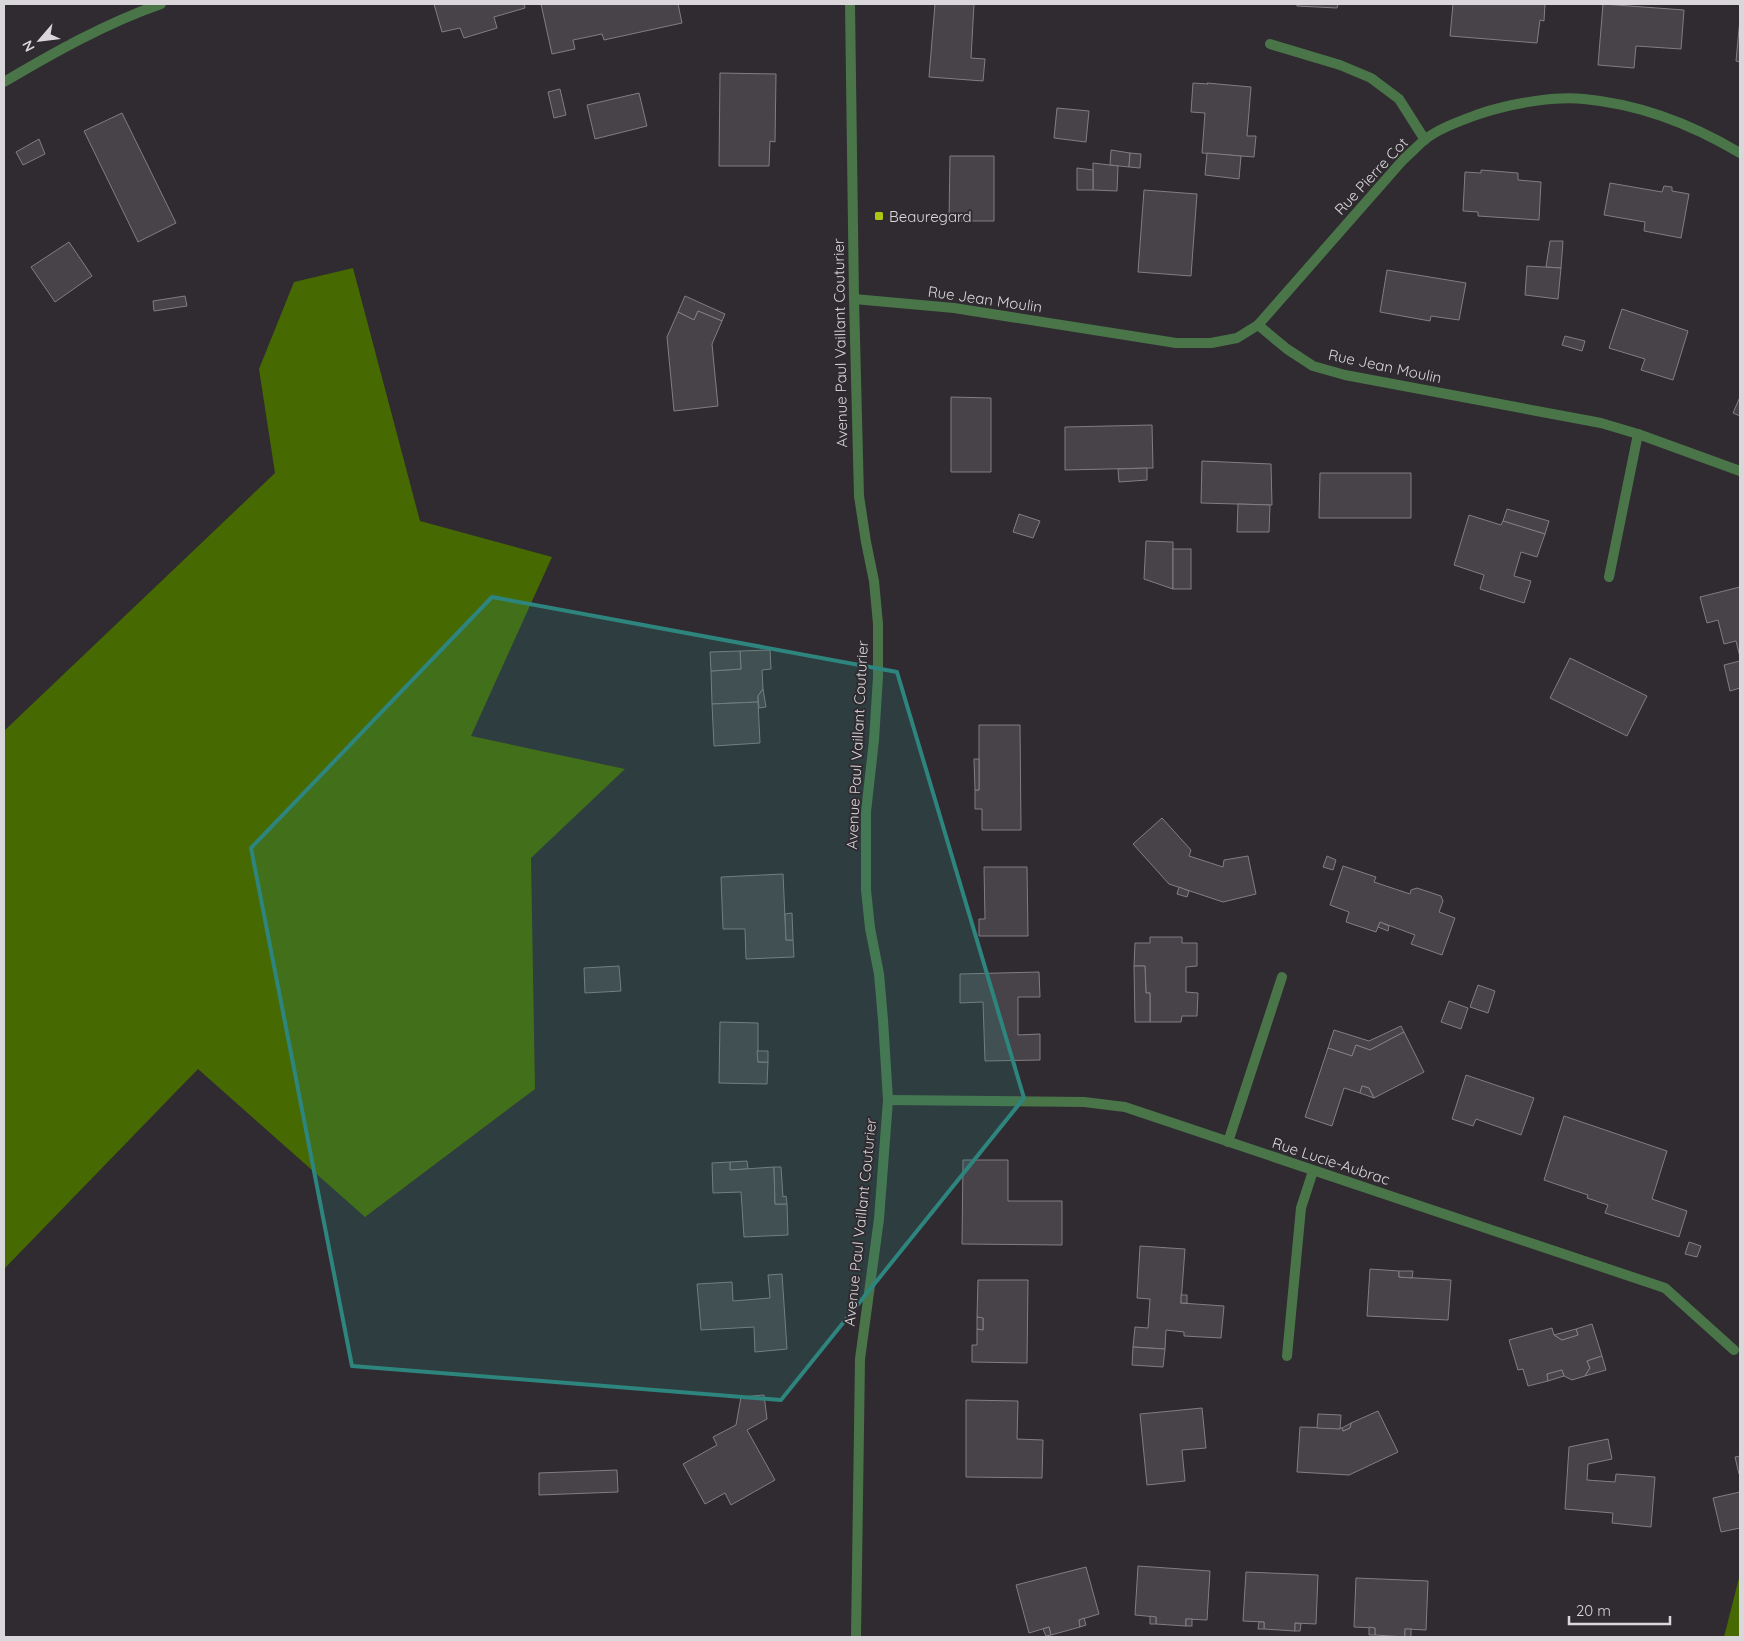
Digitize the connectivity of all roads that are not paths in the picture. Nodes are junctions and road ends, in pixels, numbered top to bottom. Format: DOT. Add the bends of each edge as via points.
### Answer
graph roads {
  1 [pos="161,4"];
  2 [pos="850,4"];
  3 [pos="1270,44"];
  4 [pos="4,82"];
  5 [pos="1425,140"];
  6 [pos="1740,153"];
  7 [pos="854,299"];
  8 [pos="1258,325"];
  9 [pos="1638,434"];
  10 [pos="1740,471"];
  11 [pos="1609,578"];
  12 [pos="1282,977"];
  13 [pos="888,1100"];
  14 [pos="1228,1142"];
  15 [pos="1313,1171"];
  16 [pos="1734,1350"];
  17 [pos="1287,1356"];
  18 [pos="856,1637"];
  1 -- 4 [label="street" via="104,28"];
  2 -- 7 [label="street, Avenue Paul Vaillant Couturier"];
  3 -- 5 [label="street" via="1371,78 1399,99"];
  5 -- 6 [label="street, Rue Pierre Cot" via="1453,123 1497,108 1582,99 1648,112 1699,131"];
  5 -- 8 [label="street, Rue Pierre Cot" via="1402,161"];
  7 -- 8 [label="street, Rue Jean Moulin" via="954,308 1176,343 1211,343 1237,338"];
  7 -- 13 [label="street, Avenue Paul Vaillant Couturier" via="859,496 878,624 874,740 866,812 866,890 879,974"];
  8 -- 9 [label="street, Rue Jean Moulin" via="1313,366 1345,376 1601,423"];
  9 -- 10 [label="street, Rue Jean Moulin"];
  9 -- 11 [label="street"];
  12 -- 14 [label="street"];
  13 -- 14 [label="street, Rue Lucie-Aubrac" via="1084,1102 1125,1107"];
  13 -- 18 [label="street, Avenue Paul Vaillant Couturier" via="880,1210 860,1359"];
  14 -- 15 [label="street, Rue Lucie-Aubrac"];
  15 -- 16 [label="street, Rue Lucie-Aubrac" via="1665,1288"];
  15 -- 17 [label="street" via="1301,1208"];
}
